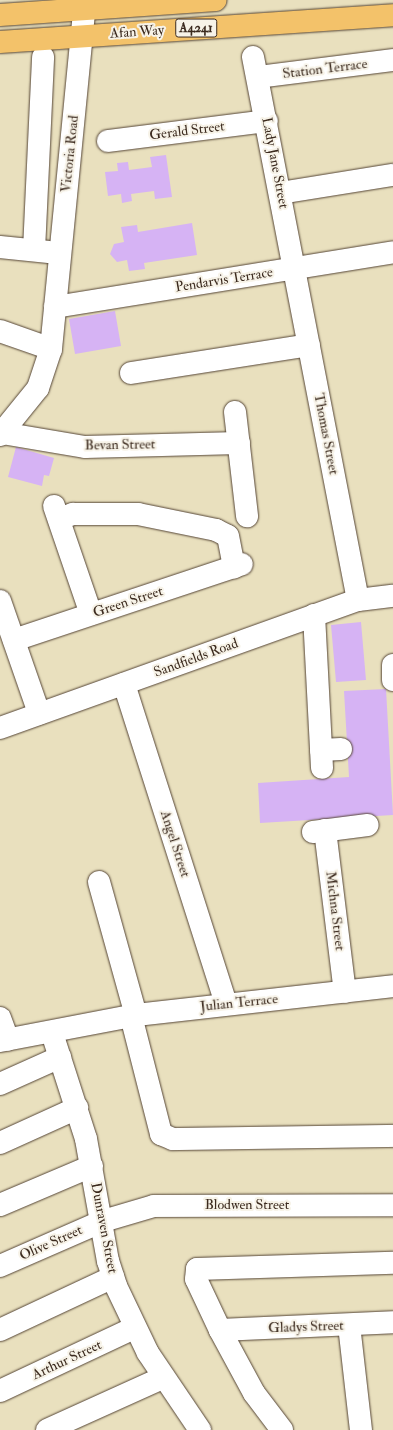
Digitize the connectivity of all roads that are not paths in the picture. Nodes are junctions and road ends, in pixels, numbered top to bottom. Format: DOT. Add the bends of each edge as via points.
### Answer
graph roads {
  1 [pos="215,0"];
  2 [pos="84,4"];
  3 [pos="121,4"];
  4 [pos="393,15"];
  5 [pos="0,16"];
  6 [pos="82,35"];
  7 [pos="0,42"];
  8 [pos="43,57"];
  9 [pos="393,60"];
  10 [pos="256,67"];
  11 [pos="267,121"];
  12 [pos="108,141"];
  13 [pos="393,175"];
  14 [pos="280,193"];
  15 [pos="0,247"];
  16 [pos="34,250"];
  17 [pos="60,252"];
  18 [pos="393,252"];
  19 [pos="294,269"];
  20 [pos="55,307"];
  21 [pos="0,331"];
  22 [pos="309,345"];
  23 [pos="52,349"];
  24 [pos="131,373"];
  25 [pos="235,412"];
  26 [pos="1,434"];
  27 [pos="239,443"];
  28 [pos="246,516"];
  29 [pos="393,596"];
  30 [pos="358,600"];
  31 [pos="0,602"];
  32 [pos="91,614"];
  33 [pos="314,614"];
  34 [pos="10,644"];
  35 [pos="393,665"];
  36 [pos="393,680"];
  37 [pos="124,684"];
  38 [pos="39,713"];
  39 [pos="0,728"];
  40 [pos="328,756"];
  41 [pos="368,825"];
  42 [pos="99,882"];
  43 [pos="393,986"];
  44 [pos="346,992"];
  45 [pos="226,1004"];
  46 [pos="134,1015"];
  47 [pos="0,1018"];
  48 [pos="52,1033"];
  49 [pos="4,1040"];
  50 [pos="60,1057"];
  51 [pos="0,1084"];
  52 [pos="77,1108"];
  53 [pos="393,1136"];
  54 [pos="0,1143"];
  55 [pos="92,1166"];
  56 [pos="0,1205"];
  57 [pos="393,1205"];
  58 [pos="103,1221"];
  59 [pos="393,1263"];
  60 [pos="0,1266"];
  61 [pos="113,1277"];
  62 [pos="393,1322"];
  63 [pos="349,1325"];
  64 [pos="134,1328"];
  65 [pos="0,1330"];
  66 [pos="220,1330"];
  67 [pos="162,1378"];
  68 [pos="0,1391"];
  69 [pos="47,1430"];
  70 [pos="200,1430"];
  71 [pos="282,1430"];
  72 [pos="361,1430"];
  1 -- 3 [label="main road, Afan Way / A4241"];
  2 -- 3 [label="main road, Afan Way / A4241"];
  2 -- 5 [label="main road, Afan Way / A4241"];
  2 -- 6 [label="street, Victoria Road"];
  4 -- 6 [label="main road, Afan Way / A4241"];
  6 -- 7 [label="main road, Afan Way / A4241"];
  6 -- 17 [label="street, Victoria Road"];
  8 -- 16 [label="street"];
  9 -- 10 [label="street, Station Terrace"];
  10 -- 11 [label="street, Lady Jane Street"];
  11 -- 12 [label="street, Gerald Street"];
  11 -- 14 [label="street, Lady Jane Street"];
  13 -- 14 [label="street"];
  14 -- 19 [label="street, Lady Jane Street"];
  15 -- 16 [label="street"];
  16 -- 17 [label="street"];
  17 -- 20 [label="street, Victoria Road"];
  18 -- 19 [label="street, Pendarvis Terrace"];
  19 -- 20 [label="street, Pendarvis Terrace"];
  19 -- 22 [label="street, Thomas Street"];
  20 -- 23 [label="street, Victoria Road"];
  21 -- 23 [label="street"];
  22 -- 24 [label="street"];
  22 -- 30 [label="street, Thomas Street"];
  23 -- 26 [label="street, Victoria Road" via="38,388"];
  25 -- 27 [label="street"];
  26 -- 27 [label="street, Bevan Street" via="85,447"];
  27 -- 28 [label="street"];
  29 -- 30 [label="street, Sandfields Road"];
  30 -- 33 [label="street, Sandfields Road"];
  31 -- 34 [label="street"];
  32 -- 32 [label="street, Green Street" via="238,565 228,536 216,530 138,514 57,512"];
  32 -- 34 [label="street, Green Street"];
  33 -- 37 [label="street, Sandfields Road"];
  33 -- 40 [label="street"];
  34 -- 38 [label="street"];
  35 -- 36 [label="street"];
  37 -- 38 [label="street, Sandfields Road"];
  37 -- 45 [label="street, Angel Street"];
  38 -- 39 [label="street, Sandfields Road"];
  41 -- 44 [label="street, Michna Street" via="319,831"];
  42 -- 46 [label="street"];
  43 -- 44 [label="street, Julian Terrace"];
  44 -- 45 [label="street, Julian Terrace"];
  45 -- 46 [label="street, Julian Terrace"];
  46 -- 48 [label="street, Julian Terrace"];
  46 -- 53 [label="street" via="161,1134 173,1139"];
  47 -- 49 [label="street"];
  48 -- 49 [label="street, Julian Terrace"];
  48 -- 50 [label="street, Dunraven Street"];
  50 -- 51 [label="street"];
  50 -- 52 [label="street, Dunraven Street"];
  52 -- 54 [label="street"];
  52 -- 55 [label="street, Dunraven Street"];
  55 -- 56 [label="street"];
  55 -- 58 [label="street, Dunraven Street"];
  57 -- 58 [label="street, Blodwen Street" via="154,1206"];
  58 -- 60 [label="street, Olive Street"];
  58 -- 61 [label="street, Dunraven Street"];
  59 -- 66 [label="street" via="197,1269 196,1279"];
  61 -- 64 [label="street, Dunraven Street"];
  61 -- 65 [label="street"];
  62 -- 63 [label="street, Gladys Street"];
  63 -- 66 [label="street, Gladys Street"];
  63 -- 72 [label="street"];
  64 -- 67 [label="street, Dunraven Street"];
  64 -- 68 [label="street, Arthur Street"];
  66 -- 71 [label="street" via="254,1393"];
  67 -- 69 [label="street"];
  67 -- 70 [label="street, Dunraven Street"];
}
